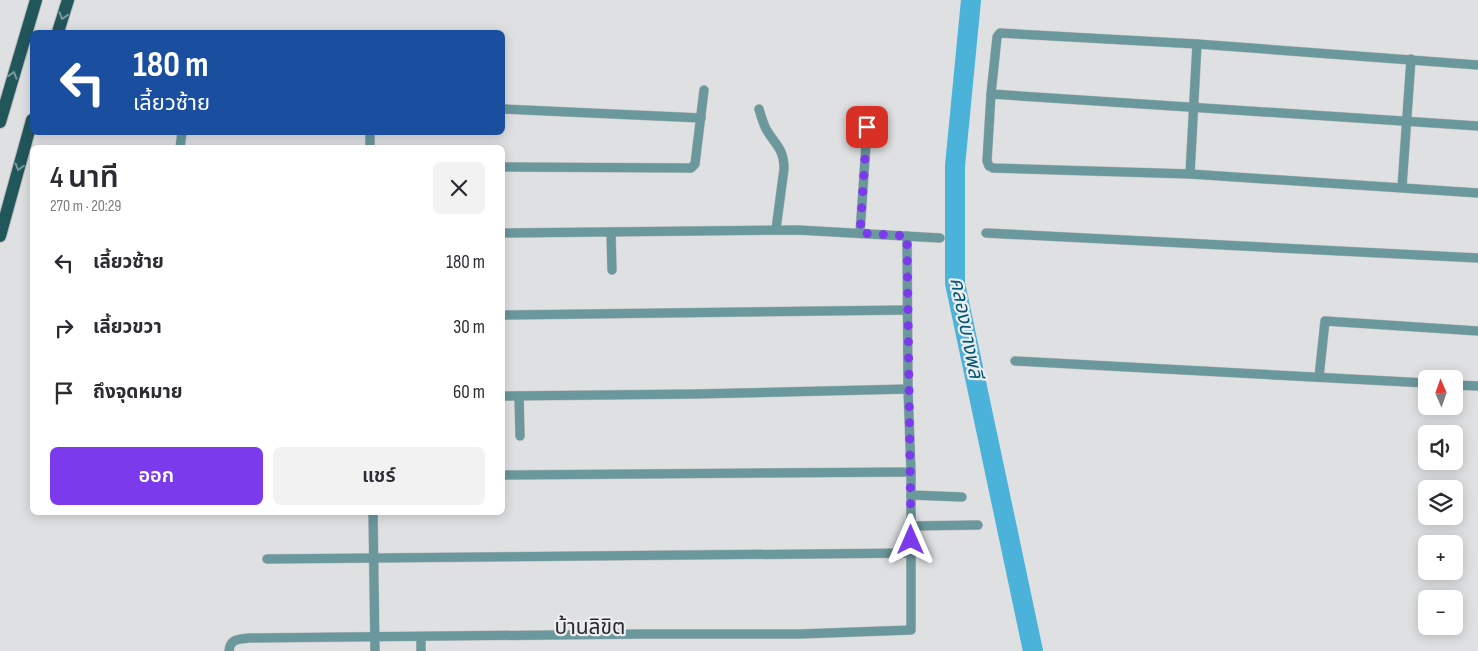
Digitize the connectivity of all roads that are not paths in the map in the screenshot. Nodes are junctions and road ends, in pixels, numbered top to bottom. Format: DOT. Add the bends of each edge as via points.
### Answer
graph roads {
  1 [pos="36,0"];
  2 [pos="68,0"];
  3 [pos="59,30"];
  4 [pos="1197,44"];
  5 [pos="1411,59"];
  6 [pos="1478,65"];
  7 [pos="704,90"];
  8 [pos="991,94"];
  9 [pos="1192,106"];
  10 [pos="505,109"];
  11 [pos="759,109"];
  12 [pos="868,115"];
  13 [pos="701,118"];
  14 [pos="1407,121"];
  15 [pos="0,122"];
  16 [pos="1478,126"];
  17 [pos="30,127"];
  18 [pos="505,167"];
  19 [pos="1190,174"];
  20 [pos="1402,187"];
  21 [pos="1478,193"];
  22 [pos="776,229"];
  23 [pos="505,233"];
  24 [pos="611,233"];
  25 [pos="860,233"];
  26 [pos="986,233"];
  27 [pos="0,236"];
  28 [pos="907,236"];
  29 [pos="940,238"];
  30 [pos="1478,258"];
  31 [pos="612,270"];
  32 [pos="907,310"];
  33 [pos="505,315"];
  34 [pos="1478,331"];
  35 [pos="1015,361"];
  36 [pos="1320,377"];
  37 [pos="1418,383"];
  38 [pos="1463,385"];
  39 [pos="1478,386"];
  40 [pos="908,389"];
  41 [pos="505,396"];
  42 [pos="519,396"];
  43 [pos="520,436"];
  44 [pos="911,472"];
  45 [pos="505,475"];
  46 [pos="911,496"];
  47 [pos="962,497"];
  48 [pos="373,515"];
  49 [pos="978,525"];
  50 [pos="911,526"];
  51 [pos="911,552"];
  52 [pos="374,558"];
  53 [pos="267,559"];
  54 [pos="421,637"];
  55 [pos="375,638"];
  56 [pos="229,651"];
  57 [pos="375,651"];
  58 [pos="421,651"];
  15 -- 1 [label="main road, one-way"];
  2 -- 3 [label="main road, one-way"];
  4 -- 5 [label="street"];
  4 -- 8 [label="street" via="1000,33"];
  4 -- 9 [label="street"];
  5 -- 6 [label="street"];
  5 -- 14 [label="street"];
  7 -- 13 [label="street"];
  8 -- 9 [label="street"];
  8 -- 19 [label="street" via="987,161 993,168"];
  9 -- 14 [label="street"];
  9 -- 19 [label="street"];
  10 -- 13 [label="street"];
  11 -- 22 [label="street" via="784,159"];
  12 -- 25 [label="street"];
  13 -- 18 [label="street" via="695,164 691,168"];
  14 -- 16 [label="street"];
  14 -- 20 [label="street"];
  17 -- 27 [label="main road, one-way"];
  19 -- 20 [label="street"];
  20 -- 21 [label="street"];
  22 -- 24 [label="street"];
  22 -- 25 [label="street"];
  23 -- 24 [label="street"];
  24 -- 31 [label="street"];
  25 -- 28 [label="street"];
  26 -- 30 [label="street"];
  28 -- 29 [label="street"];
  28 -- 32 [label="street"];
  32 -- 33 [label="street"];
  32 -- 40 [label="street"];
  34 -- 36 [label="street" via="1325,321"];
  35 -- 36 [label="street"];
  36 -- 37 [label="street"];
  38 -- 39 [label="street"];
  40 -- 42 [label="street"];
  40 -- 44 [label="street"];
  41 -- 42 [label="street"];
  42 -- 43 [label="street"];
  44 -- 45 [label="street"];
  44 -- 46 [label="street"];
  46 -- 47 [label="street"];
  46 -- 50 [label="street"];
  48 -- 52 [label="street"];
  49 -- 50 [label="street"];
  50 -- 51 [label="street"];
  51 -- 52 [label="street"];
  51 -- 54 [label="street" via="912,627 909,632"];
  52 -- 53 [label="street"];
  52 -- 55 [label="street"];
  54 -- 55 [label="street"];
  54 -- 58 [label="street"];
  55 -- 56 [label="street" via="237,639 229,644"];
  55 -- 57 [label="street"];
}
